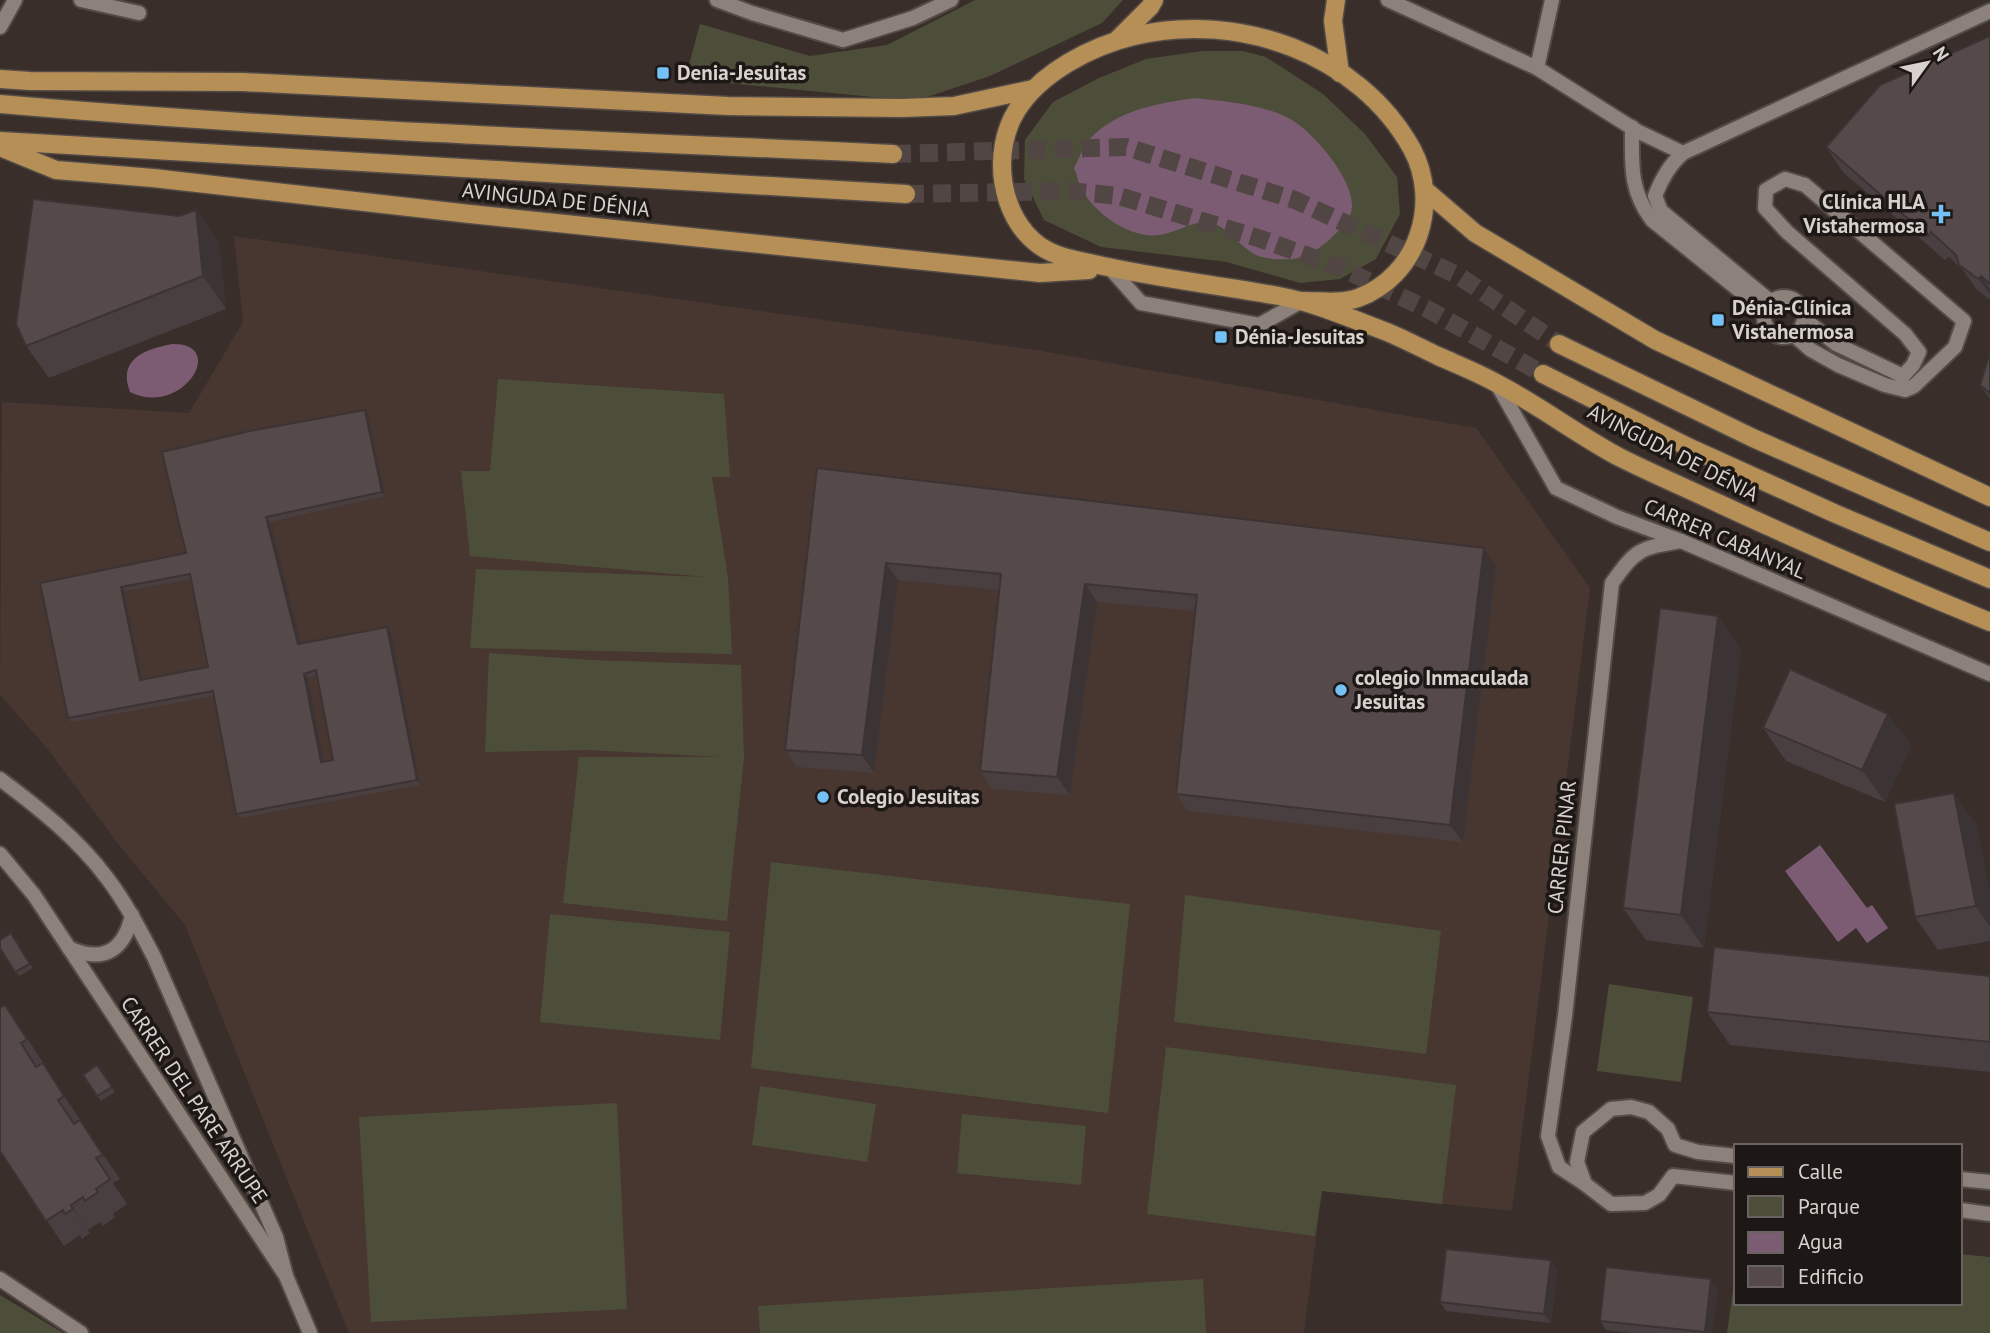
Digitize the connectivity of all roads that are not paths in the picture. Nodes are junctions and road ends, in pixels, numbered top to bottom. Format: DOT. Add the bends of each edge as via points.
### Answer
graph roads {
  1 [pos="15,0"];
  2 [pos="81,0"];
  3 [pos="717,0"];
  4 [pos="951,0"];
  5 [pos="1154,0"];
  6 [pos="1336,0"];
  7 [pos="1388,0"];
  8 [pos="1552,0"];
  9 [pos="1990,11"];
  10 [pos="139,13"];
  11 [pos="0,27"];
  12 [pos="1117,40"];
  13 [pos="1537,68"];
  14 [pos="1340,73"];
  15 [pos="0,79"];
  16 [pos="1033,89"];
  17 [pos="0,104"];
  18 [pos="1632,127"];
  19 [pos="0,141"];
  20 [pos="0,147"];
  21 [pos="1683,153"];
  22 [pos="893,154"];
  23 [pos="1425,190"];
  24 [pos="906,194"];
  25 [pos="1111,269"];
  26 [pos="1302,302"];
  27 [pos="1768,306"];
  28 [pos="1804,318"];
  29 [pos="1794,335"];
  30 [pos="1559,344"];
  31 [pos="1543,374"];
  32 [pos="1496,383"];
  33 [pos="1990,497"];
  34 [pos="1681,541"];
  35 [pos="1990,542"];
  36 [pos="1990,579"];
  37 [pos="1990,622"];
  38 [pos="1990,674"];
  39 [pos="0,779"];
  40 [pos="0,853"];
  41 [pos="132,915"];
  42 [pos="67,947"];
  43 [pos="1734,1156"];
  44 [pos="1962,1179"];
  45 [pos="1990,1182"];
  46 [pos="1734,1183"];
  47 [pos="1585,1184"];
  48 [pos="1962,1210"];
  49 [pos="1990,1213"];
  50 [pos="286,1276"];
  51 [pos="0,1279"];
  52 [pos="81,1333"];
  53 [pos="310,1333"];
  1 -- 11 [label="street"];
  2 -- 10 [label="street"];
  3 -- 4 [label="street" via="843,40 913,18"];
  5 -- 12 [label="main road"];
  6 -- 14 [label="main road"];
  7 -- 13 [label="street"];
  8 -- 13 [label="street"];
  9 -- 21 [label="street"];
  12 -- 14 [label="main road, AVINGUDA DE DÉNIA" via="1199,27 1252,34 1294,48"];
  12 -- 16 [label="main road, AVINGUDA DE DÉNIA" via="1060,69"];
  13 -- 18 [label="street"];
  14 -- 23 [label="main road, AVINGUDA DE DÉNIA" via="1398,127 1413,151"];
  15 -- 16 [label="main road, AVINGUDA DE DÉNIA" via="243,82 728,106 902,108 954,106"];
  16 -- 25 [label="main road, AVINGUDA DE DÉNIA" via="1006,132 1001,160 1010,205 1022,227 1041,246 1070,260"];
  17 -- 22 [label="main road" via="280,125"];
  18 -- 21 [label="street"];
  18 -- 27 [label="street" via="1632,170 1640,204 1652,220"];
  19 -- 24 [label="main road, AVINGUDA DE DÉNIA"];
  20 -- 25 [label="main road, AVINGUDA DE DÉNIA" via="56,170 1040,273"];
  21 -- 27 [label="street" via="1661,179 1655,196 1661,211"];
  23 -- 26 [label="main road, AVINGUDA DE DÉNIA" via="1414,249 1390,278 1354,299"];
  23 -- 33 [label="main road" via="1475,233 1655,340"];
  25 -- 26 [label="main road, AVINGUDA DE DÉNIA"];
  25 -- 26 [label="street" via="1141,303 1259,325"];
  26 -- 32 [label="main road, AVINGUDA DE DÉNIA" via="1393,334"];
  27 -- 28 [label="street" via="1777,298 1790,298 1800,306"];
  27 -- 29 [label="street" via="1765,325 1780,338"];
  28 -- 29 [label="street"];
  28 -- 29 [label="street" via="1836,344 1903,376 1919,352 1905,334 1765,208 1766,190 1785,179 1805,185 1964,321 1955,347 1905,390 1838,365"];
  30 -- 35 [label="main road" via="1753,438"];
  31 -- 36 [label="main road, AVINGUDA DE DÉNIA" via="1688,447"];
  32 -- 34 [label="street, CARRER CABANYAL" via="1556,488"];
  32 -- 37 [label="main road, AVINGUDA DE DÉNIA" via="1619,457 1858,568"];
  34 -- 38 [label="street, CARRER CABANYAL"];
  34 -- 47 [label="street, CARRER PINAR" via="1643,548 1612,583 1548,1136 1559,1167"];
  39 -- 41 [label="street, CARRER DEL PARE ARRUPE" via="77,844"];
  40 -- 42 [label="street, CARRER DEL PARE ARRUPE"];
  41 -- 42 [label="street" via="120,944 103,955 85,955"];
  41 -- 50 [label="street, CARRER DEL PARE ARRUPE" via="276,1237"];
  42 -- 50 [label="street, CARRER DEL PARE ARRUPE"];
  43 -- 47 [label="street" via="1675,1145 1668,1129 1649,1112 1631,1107 1611,1109 1583,1132 1577,1163"];
  44 -- 45 [label="street"];
  46 -- 47 [label="street, CARRER PINAR" via="1673,1176 1659,1195 1645,1203 1611,1204"];
  48 -- 49 [label="street"];
  50 -- 53 [label="street, CARRER DEL PARE ARRUPE"];
  51 -- 52 [label="street"];
}
